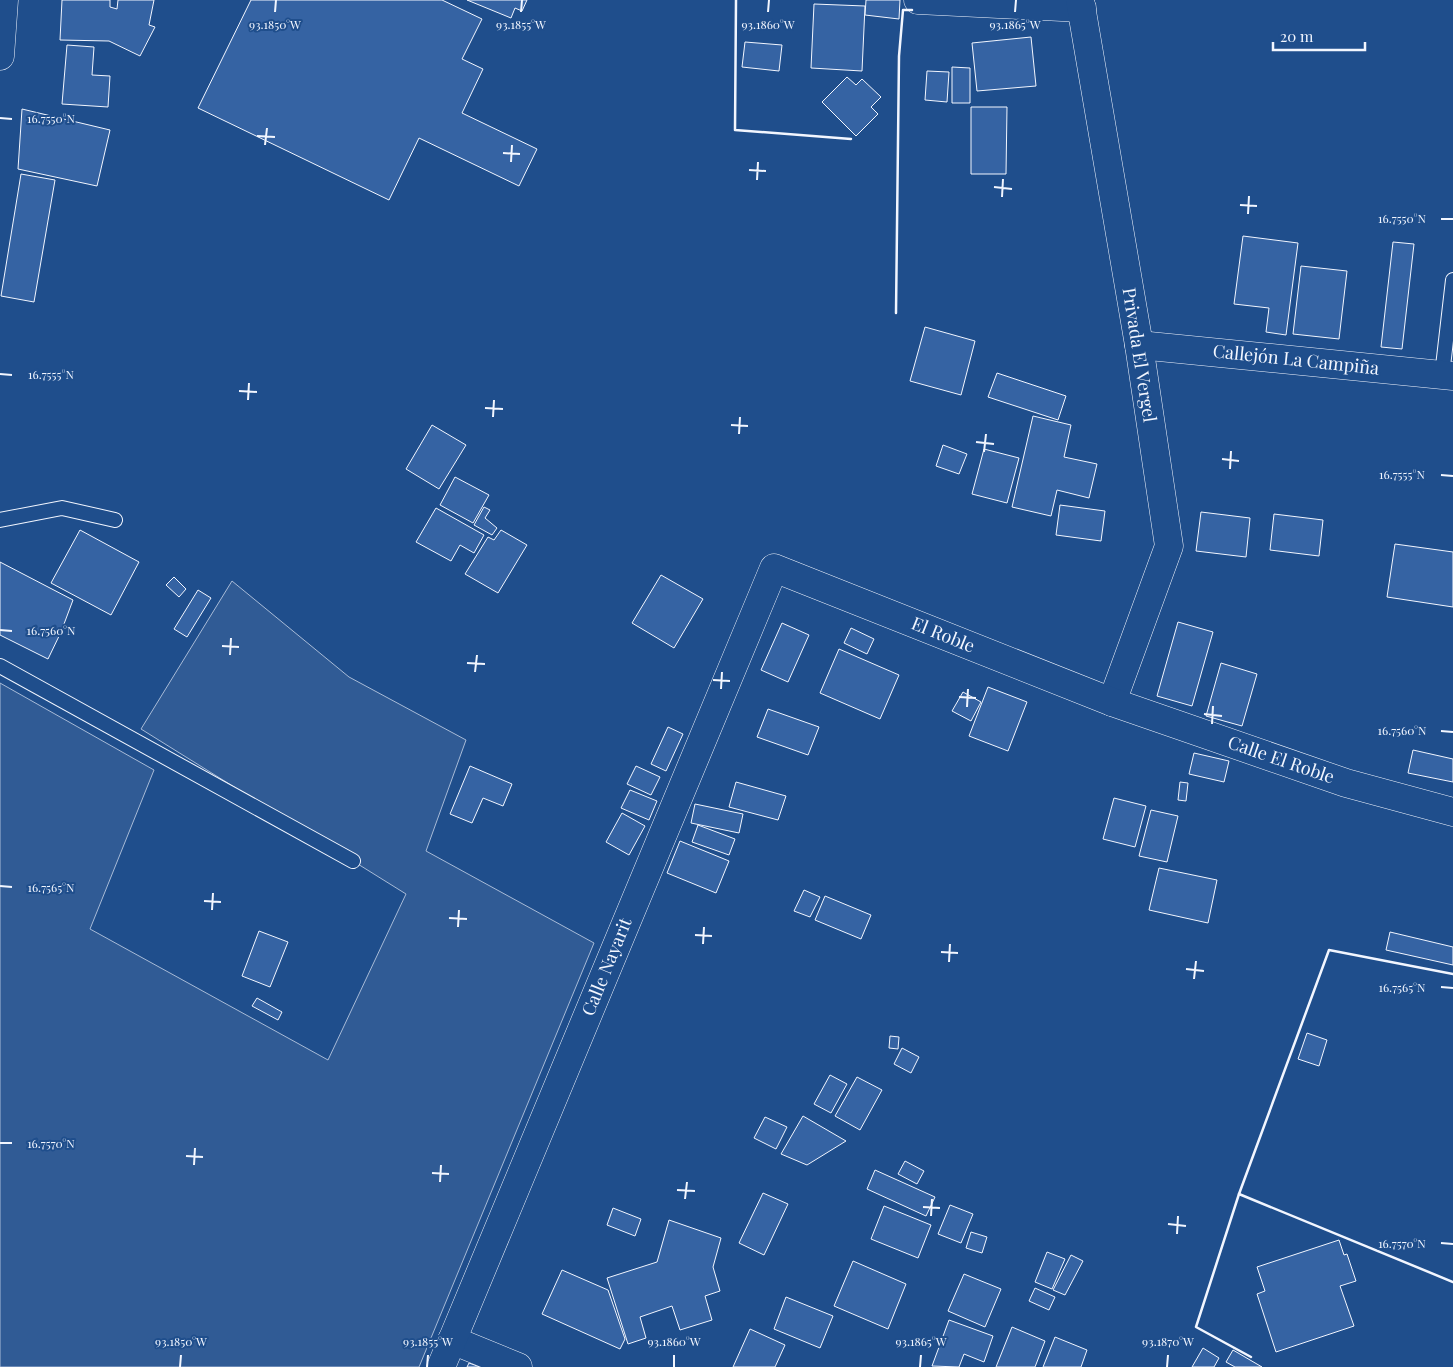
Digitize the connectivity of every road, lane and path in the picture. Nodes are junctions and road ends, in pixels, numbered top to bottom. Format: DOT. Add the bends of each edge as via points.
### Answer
graph roads {
  1 [pos="4,0"];
  2 [pos="918,0"];
  3 [pos="1081,4"];
  4 [pos="0,50"];
  5 [pos="0,56"];
  6 [pos="1453,280"];
  7 [pos="1138,344"];
  8 [pos="1448,376"];
  9 [pos="0,520"];
  10 [pos="115,520"];
  11 [pos="774,568"];
  12 [pos="0,666"];
  13 [pos="1112,702"];
  14 [pos="1453,812"];
  15 [pos="353,861"];
  16 [pos="452,1340"];
  17 [pos="441,1367"];
  18 [pos="518,1367"];
  1 -- 4 [label="street"];
  2 -- 3 [label="street"];
  3 -- 7 [label="street, Privada El Vergel"];
  4 -- 5 [label="street"];
  6 -- 8 [label="lane"];
  7 -- 8 [label="street, Callejón La Campiña"];
  7 -- 13 [label="street, Privada El Vergel" via="1169,546"];
  9 -- 10 [label="lane" via="62,508"];
  11 -- 13 [label="street, El Roble"];
  11 -- 16 [label="street, Calle Nayarit"];
  12 -- 15 [label="lane"];
  13 -- 14 [label="street, Calle El Roble" via="1346,783"];
  16 -- 17 [label="street, Calle Nayarit"];
  16 -- 18 [label="street"];
}
